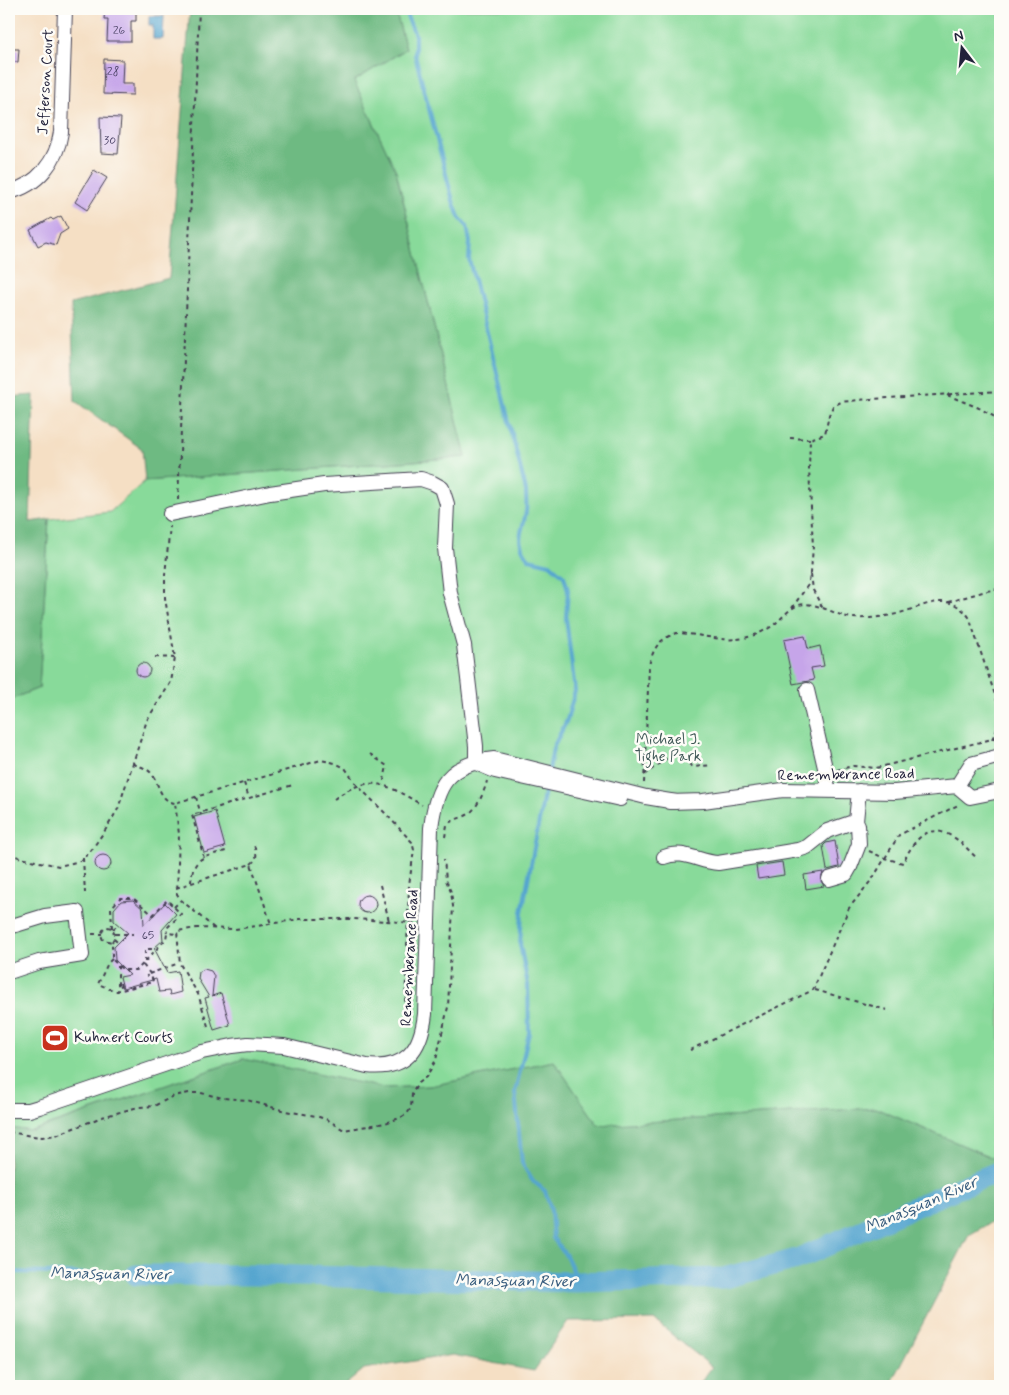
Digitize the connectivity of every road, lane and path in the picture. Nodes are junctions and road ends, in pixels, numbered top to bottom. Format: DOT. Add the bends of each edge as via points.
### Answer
graph roads {
  1 [pos="66,9"];
  2 [pos="199,9"];
  3 [pos="9,192"];
  4 [pos="1000,391"];
  5 [pos="945,394"];
  6 [pos="1000,420"];
  7 [pos="790,438"];
  8 [pos="810,439"];
  9 [pos="170,514"];
  10 [pos="811,572"];
  11 [pos="1000,589"];
  12 [pos="948,602"];
  13 [pos="792,609"];
  14 [pos="823,609"];
  15 [pos="155,657"];
  16 [pos="175,658"];
  17 [pos="808,690"];
  18 [pos="1000,710"];
  19 [pos="1000,723"];
  20 [pos="992,739"];
  21 [pos="370,754"];
  22 [pos="1000,756"];
  23 [pos="476,762"];
  24 [pos="133,764"];
  25 [pos="712,765"];
  26 [pos="491,769"];
  27 [pos="644,775"];
  28 [pos="539,776"];
  29 [pos="558,780"];
  30 [pos="244,783"];
  31 [pos="293,785"];
  32 [pos="383,785"];
  33 [pos="358,786"];
  34 [pos="957,786"];
  35 [pos="828,790"];
  36 [pos="859,791"];
  37 [pos="1000,791"];
  38 [pos="196,797"];
  39 [pos="646,797"];
  40 [pos="970,797"];
  41 [pos="249,798"];
  42 [pos="334,799"];
  43 [pos="676,802"];
  44 [pos="176,803"];
  45 [pos="433,811"];
  46 [pos="201,814"];
  47 [pos="856,821"];
  48 [pos="444,842"];
  49 [pos="859,844"];
  50 [pos="254,845"];
  51 [pos="229,850"];
  52 [pos="9,853"];
  53 [pos="444,856"];
  54 [pos="664,857"];
  55 [pos="83,858"];
  56 [pos="204,858"];
  57 [pos="884,858"];
  58 [pos="977,858"];
  59 [pos="251,864"];
  60 [pos="829,879"];
  61 [pos="191,882"];
  62 [pos="380,885"];
  63 [pos="176,888"];
  64 [pos="84,893"];
  65 [pos="181,900"];
  66 [pos="174,907"];
  67 [pos="389,922"];
  68 [pos="408,922"];
  69 [pos="271,924"];
  70 [pos="428,924"];
  71 [pos="118,925"];
  72 [pos="9,927"];
  73 [pos="112,928"];
  74 [pos="214,928"];
  75 [pos="167,933"];
  76 [pos="87,934"];
  77 [pos="102,934"];
  78 [pos="115,934"];
  79 [pos="133,934"];
  80 [pos="177,934"];
  81 [pos="114,939"];
  82 [pos="112,942"];
  83 [pos="118,943"];
  84 [pos="157,949"];
  85 [pos="112,959"];
  86 [pos="144,963"];
  87 [pos="180,963"];
  88 [pos="118,966"];
  89 [pos="9,970"];
  90 [pos="130,970"];
  91 [pos="132,974"];
  92 [pos="150,974"];
  93 [pos="146,976"];
  94 [pos="120,983"];
  95 [pos="814,990"];
  96 [pos="405,1009"];
  97 [pos="887,1010"];
  98 [pos="208,1026"];
  99 [pos="690,1050"];
  100 [pos="9,1110"];
  101 [pos="9,1132"];
  1 -- 3 [label="street, Jefferson Court" via="58,149 36,180"];
  2 -- 9 [label="path" via="179,506"];
  4 -- 5 [label="path"];
  5 -- 6 [label="path"];
  5 -- 8 [label="path" via="841,402 833,406 825,434"];
  7 -- 8 [label="path"];
  8 -- 10 [label="path"];
  9 -- 16 [label="path" via="165,598"];
  9 -- 23 [label="street" via="324,485 421,480 442,488 447,504 445,548 450,593 464,645"];
  10 -- 13 [label="path" via="808,585"];
  10 -- 14 [label="path" via="812,590"];
  11 -- 12 [label="path"];
  12 -- 14 [label="path" via="932,602 898,614 863,618 850,618"];
  12 -- 18 [label="path" via="959,606 969,617"];
  13 -- 14 [label="path" via="799,605"];
  13 -- 27 [label="path" via="773,626 747,639 734,641 677,633 668,636 653,650 649,665"];
  15 -- 16 [label="path"];
  16 -- 24 [label="path" via="171,682 147,720"];
  17 -- 35 [label="street"];
  19 -- 20 [label="path"];
  21 -- 32 [label="path" via="387,766"];
  22 -- 34 [label="street" via="971,764"];
  23 -- 26 [label="street, Rememberance Road"];
  23 -- 28 [label="street, Rememberance Road" via="494,759"];
  23 -- 45 [label="street, Rememberance Road" via="446,780"];
  24 -- 44 [label="path" via="151,773 163,796"];
  24 -- 55 [label="path" via="118,809"];
  25 -- 27 [label="path" via="693,767 674,753"];
  26 -- 28 [label="street, Rememberance Road"];
  26 -- 48 [label="path" via="485,791 476,806 464,817 458,817 447,825"];
  27 -- 39 [label="path"];
  28 -- 29 [label="street, Rememberance Road"];
  29 -- 39 [label="street, Rememberance Road"];
  29 -- 43 [label="street, Rememberance Road" via="624,800"];
  30 -- 33 [label="path" via="321,760 345,768"];
  30 -- 38 [label="path"];
  30 -- 41 [label="path"];
  31 -- 41 [label="path"];
  32 -- 33 [label="path"];
  32 -- 45 [label="path"];
  33 -- 42 [label="path"];
  33 -- 68 [label="path" via="412,842"];
  34 -- 36 [label="street, Rememberance Road" via="895,792"];
  34 -- 40 [label="street"];
  35 -- 36 [label="street, Rememberance Road"];
  35 -- 43 [label="street, Rememberance Road" via="783,790"];
  36 -- 47 [label="street"];
  37 -- 40 [label="street"];
  38 -- 44 [label="path"];
  38 -- 46 [label="path"];
  39 -- 43 [label="street, Rememberance Road"];
  40 -- 57 [label="path" via="899,835"];
  41 -- 46 [label="path"];
  44 -- 63 [label="path" via="179,834"];
  45 -- 70 [label="street, Rememberance Road"];
  46 -- 56 [label="path" via="192,815"];
  47 -- 49 [label="street"];
  47 -- 54 [label="street" via="827,830 807,847 798,850 718,863 684,854"];
  49 -- 57 [label="path"];
  49 -- 60 [label="street" via="846,874"];
  50 -- 59 [label="path" via="257,856"];
  51 -- 56 [label="path"];
  52 -- 55 [label="path" via="59,866"];
  53 -- 101 [label="path" via="453,906 448,1007 436,1060 412,1094 407,1114 385,1124 344,1130 316,1116 247,1100 189,1093 154,1106 102,1117 56,1135 42,1137"];
  55 -- 64 [label="path"];
  56 -- 61 [label="path" via="196,862"];
  57 -- 58 [label="path" via="903,863 910,848 928,832 954,837"];
  57 -- 95 [label="path" via="849,908"];
  59 -- 61 [label="path"];
  59 -- 69 [label="path"];
  61 -- 63 [label="path"];
  62 -- 67 [label="path"];
  63 -- 65 [label="path"];
  65 -- 66 [label="path"];
  65 -- 74 [label="path"];
  66 -- 73 [label="path" via="167,900 153,915 133,898 120,898 111,908"];
  66 -- 75 [label="path" via="181,914 166,928"];
  67 -- 68 [label="path"];
  67 -- 69 [label="path" via="300,918"];
  68 -- 70 [label="path"];
  68 -- 96 [label="path"];
  69 -- 74 [label="path"];
  70 -- 100 [label="street, Rememberance Road" via="423,1032 415,1049 390,1066 367,1066 284,1046 232,1046 202,1052 39,1107"];
  71 -- 73 [label="path"];
  72 -- 89 [label="street" via="45,916 77,912 82,955"];
  73 -- 77 [label="path" via="107,927"];
  73 -- 78 [label="path"];
  74 -- 80 [label="path" via="177,931"];
  75 -- 80 [label="path"];
  75 -- 84 [label="path"];
  76 -- 77 [label="path"];
  77 -- 82 [label="path" via="103,940"];
  78 -- 79 [label="path"];
  78 -- 81 [label="path"];
  80 -- 87 [label="path"];
  81 -- 82 [label="path"];
  81 -- 83 [label="path"];
  82 -- 85 [label="path"];
  84 -- 86 [label="path"];
  84 -- 86 [label="path" via="145,949"];
  85 -- 88 [label="path"];
  85 -- 94 [label="path" via="98,984 119,992"];
  86 -- 90 [label="path" via="137,970"];
  86 -- 92 [label="path"];
  87 -- 92 [label="path"];
  87 -- 98 [label="path" via="198,994"];
  88 -- 90 [label="path"];
  88 -- 94 [label="path"];
  90 -- 91 [label="path"];
  92 -- 93 [label="path"];
  92 -- 94 [label="path" via="153,982 122,990"];
  95 -- 97 [label="path"];
  95 -- 99 [label="path"];
}
